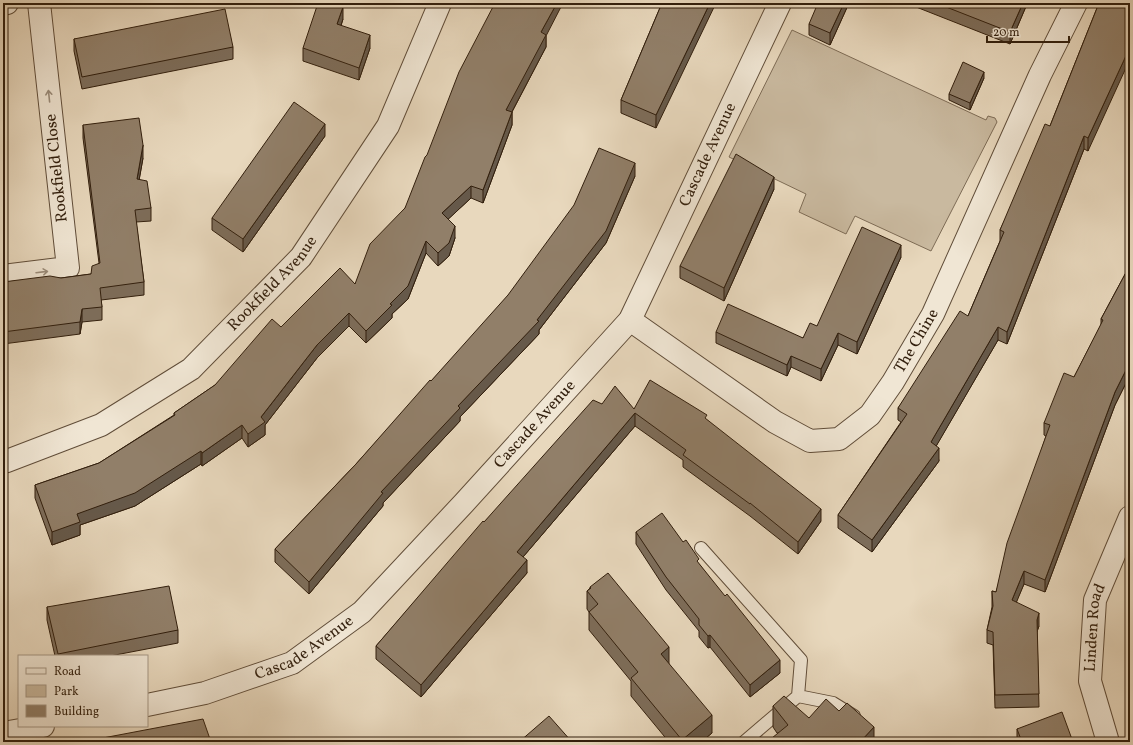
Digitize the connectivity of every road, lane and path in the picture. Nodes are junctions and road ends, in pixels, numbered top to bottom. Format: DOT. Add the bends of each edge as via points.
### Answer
graph roads {
  1 [pos="7,3"];
  2 [pos="39,3"];
  3 [pos="440,3"];
  4 [pos="780,3"];
  5 [pos="1076,3"];
  6 [pos="3,4"];
  7 [pos="3,276"];
  8 [pos="630,320"];
  9 [pos="3,462"];
  10 [pos="1130,517"];
  11 [pos="702,548"];
  12 [pos="798,696"];
  13 [pos="148,705"];
  14 [pos="864,722"];
  15 [pos="37,727"];
  16 [pos="3,733"];
  17 [pos="744,742"];
  18 [pos="1108,742"];
  1 -- 6 [label="street"];
  7 -- 2 [label="street, Rookfield Close, one-way" via="68,268"];
  3 -- 9 [label="street, Rookfield Avenue" via="388,126 301,256 191,369 101,425"];
  4 -- 8 [label="street, Cascade Avenue"];
  5 -- 8 [label="street, The Chine" via="1040,75 933,314 870,416 839,439 810,441 776,422"];
  8 -- 13 [label="street, Cascade Avenue" via="362,612 292,663 205,693"];
  10 -- 18 [label="street, Linden Road" via="1095,600 1090,681"];
  11 -- 12 [label="lane" via="801,660"];
  12 -- 14 [label="lane" via="833,702"];
  12 -- 17 [label="lane"];
  15 -- 16 [label="street"];
}
